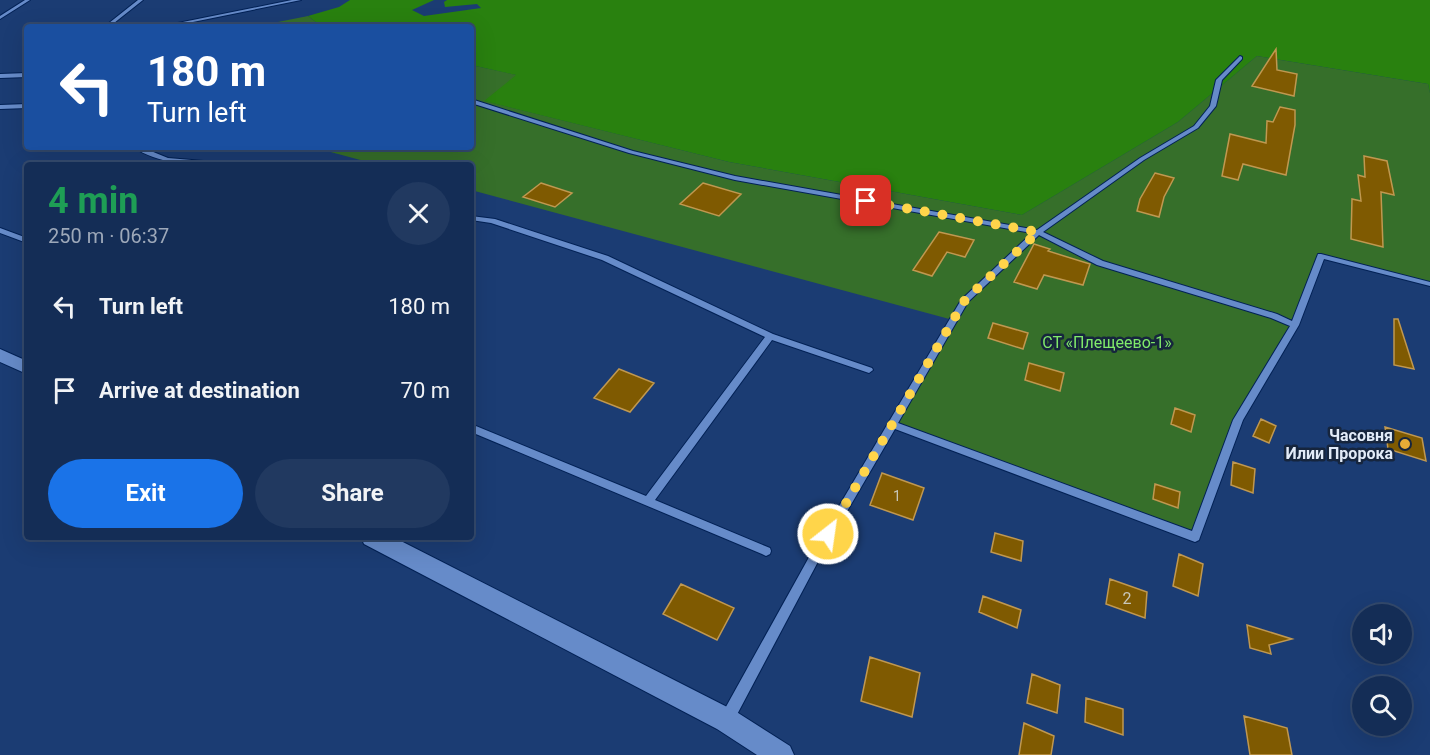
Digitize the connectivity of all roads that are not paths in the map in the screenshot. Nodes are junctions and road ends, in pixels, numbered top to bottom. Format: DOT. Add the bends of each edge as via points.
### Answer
graph roads {
  1 [pos="28,0"];
  2 [pos="141,0"];
  3 [pos="299,0"];
  4 [pos="0,18"];
  5 [pos="110,24"];
  6 [pos="175,24"];
  7 [pos="1240,58"];
  8 [pos="0,75"];
  9 [pos="24,75"];
  10 [pos="474,102"];
  11 [pos="24,106"];
  12 [pos="0,107"];
  13 [pos="143,150"];
  14 [pos="167,160"];
  15 [pos="163,162"];
  16 [pos="191,162"];
  17 [pos="474,218"];
  18 [pos="0,230"];
  19 [pos="1038,232"];
  20 [pos="24,236"];
  21 [pos="19,238"];
  22 [pos="24,240"];
  23 [pos="1430,284"];
  24 [pos="1295,325"];
  25 [pos="770,336"];
  26 [pos="0,355"];
  27 [pos="24,367"];
  28 [pos="869,370"];
  29 [pos="892,424"];
  30 [pos="474,429"];
  31 [pos="648,502"];
  32 [pos="378,540"];
  33 [pos="766,551"];
  34 [pos="726,720"];
  35 [pos="781,755"];
  1 -- 4 [label="lane"];
  2 -- 5 [label="lane"];
  3 -- 6 [label="lane"];
  7 -- 19 [label="lane" via="1219,80 1213,106 1196,127 1142,159"];
  8 -- 9 [label="lane"];
  10 -- 19 [label="lane" via="631,152 735,178"];
  11 -- 12 [label="lane"];
  13 -- 14 [label="lane"];
  14 -- 15 [label="lane"];
  14 -- 16 [label="lane"];
  17 -- 25 [label="lane" via="605,258"];
  18 -- 21 [label="lane"];
  19 -- 24 [label="lane" via="1100,263"];
  19 -- 29 [label="lane" via="965,300"];
  20 -- 21 [label="lane"];
  21 -- 22 [label="lane"];
  23 -- 24 [label="lane" via="1321,256"];
  24 -- 29 [label="lane" via="1238,420 1196,537"];
  25 -- 28 [label="lane"];
  25 -- 31 [label="lane"];
  26 -- 27 [label="street"];
  29 -- 34 [label="lane"];
  30 -- 31 [label="lane"];
  31 -- 33 [label="lane"];
  32 -- 34 [label="street"];
  34 -- 35 [label="street"];
}
